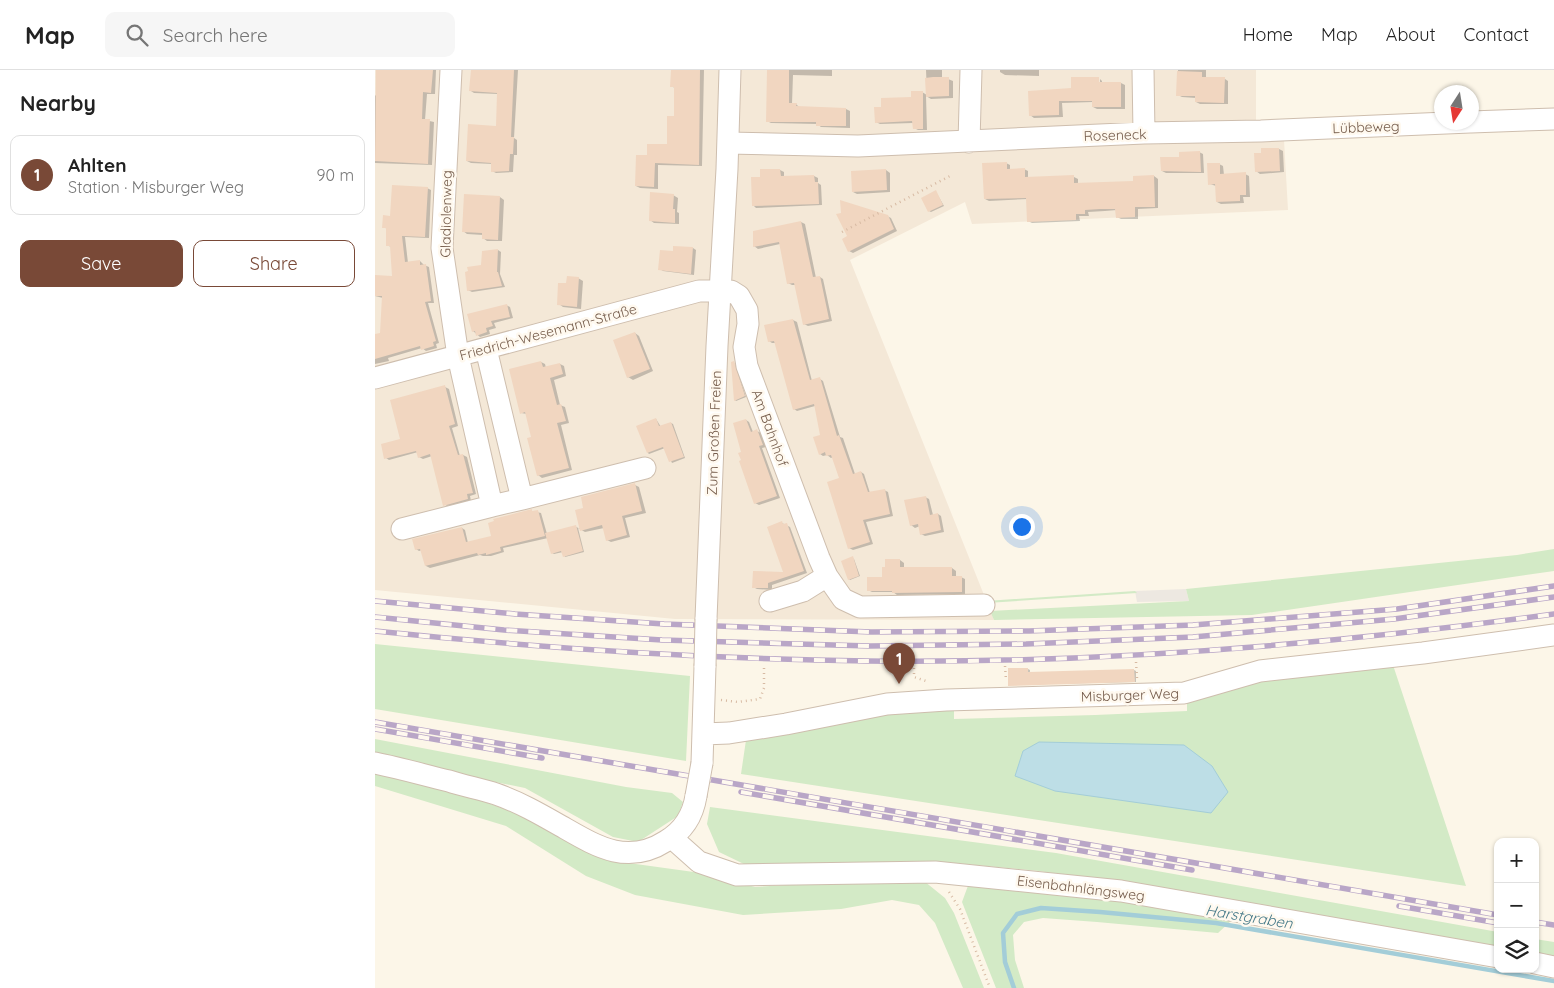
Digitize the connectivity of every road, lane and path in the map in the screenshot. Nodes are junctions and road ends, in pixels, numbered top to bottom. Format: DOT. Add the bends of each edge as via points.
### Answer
graph roads {
  1 [pos="451,70"];
  2 [pos="730,70"];
  3 [pos="971,70"];
  4 [pos="1143,70"];
  5 [pos="1554,119"];
  6 [pos="1479,122"];
  7 [pos="1434,124"];
  8 [pos="1261,131"];
  9 [pos="1144,133"];
  10 [pos="969,142"];
  11 [pos="728,143"];
  12 [pos="950,176"];
  13 [pos="842,232"];
  14 [pos="721,290"];
  15 [pos="486,349"];
  16 [pos="457,356"];
  17 [pos="375,378"];
  18 [pos="645,468"];
  19 [pos="522,499"];
  20 [pos="492,506"];
  21 [pos="402,529"];
  22 [pos="827,576"];
  23 [pos="770,601"];
  24 [pos="984,605"];
  25 [pos="1554,635"];
  26 [pos="764,666"];
  27 [pos="714,700"];
  28 [pos="703,734"];
  29 [pos="375,763"];
  30 [pos="672,838"];
  31 [pos="935,872"];
  32 [pos="1494,956"];
  33 [pos="1539,964"];
  34 [pos="1554,967"];
  35 [pos="990,988"];
  1 -- 16 [label="street, Gladiolenweg" via="442,248"];
  2 -- 11 [label="street, Zum Großen Freien"];
  3 -- 10 [label="street"];
  4 -- 9 [label="street"];
  5 -- 6 [label="street, Lübbeweg"];
  7 -- 8 [label="street, Lübbeweg"];
  8 -- 9 [label="street, Roseneck"];
  9 -- 10 [label="street, Roseneck"];
  10 -- 11 [label="street, Roseneck" via="858,146"];
  11 -- 14 [label="street, Zum Großen Freien"];
  12 -- 13 [label="path"];
  14 -- 15 [label="street, Friedrich-Wesemann-Straße" via="699,291"];
  14 -- 22 [label="street, Am Bahnhof" via="739,296 747,310 744,346 747,366"];
  14 -- 28 [label="street, Zum Großen Freien, bridge"];
  15 -- 16 [label="street, Friedrich-Wesemann-Straße"];
  15 -- 19 [label="street"];
  16 -- 17 [label="street, Friedrich-Wesemann-Straße"];
  16 -- 20 [label="street, Gladiolenweg"];
  18 -- 19 [label="street"];
  19 -- 20 [label="street"];
  20 -- 21 [label="street"];
  22 -- 23 [label="street" via="803,591"];
  22 -- 24 [label="street, Am Bahnhof" via="843,599 860,607"];
  25 -- 28 [label="street, Misburger Weg" via="1260,671 1184,693 887,704 786,724"];
  26 -- 27 [label="path" via="764,688 760,700"];
  28 -- 30 [label="street, Zum Großen Freien, bridge" via="702,762 691,814"];
  29 -- 30 [label="street" via="496,794 597,846 611,850 644,852"];
  30 -- 31 [label="street, Eisenbahnlängsweg" via="699,862 737,875"];
  31 -- 32 [label="street, Eisenbahnlängsweg" via="1121,891"];
  31 -- 35 [label="path" via="960,909"];
  33 -- 34 [label="street"];
}
